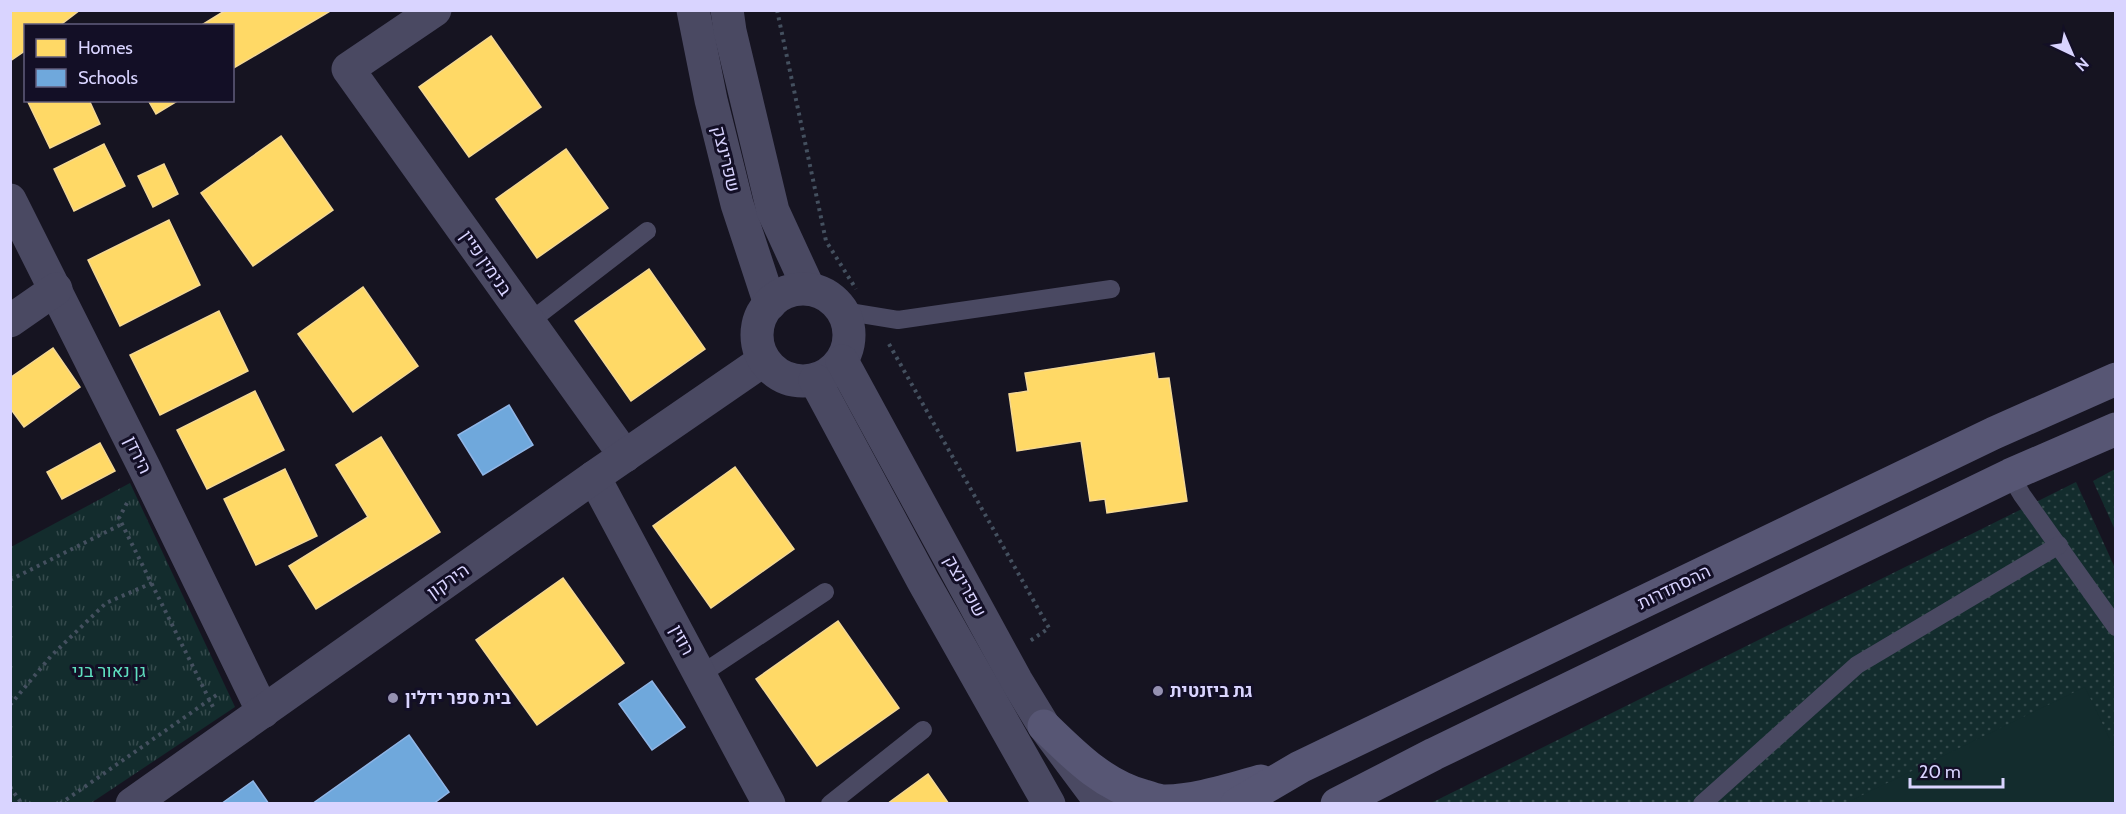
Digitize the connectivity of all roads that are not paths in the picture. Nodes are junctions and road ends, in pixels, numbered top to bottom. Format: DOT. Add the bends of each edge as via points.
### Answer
graph roads {
  1 [pos="435,10"];
  2 [pos="693,10"];
  3 [pos="727,10"];
  4 [pos="10,200"];
  5 [pos="647,231"];
  6 [pos="56,289"];
  7 [pos="1111,289"];
  8 [pos="809,290"];
  9 [pos="770,304"];
  10 [pos="858,313"];
  11 [pos="10,321"];
  12 [pos="528,323"];
  13 [pos="764,360"];
  14 [pos="842,361"];
  15 [pos="2115,379"];
  16 [pos="815,380"];
  17 [pos="2115,429"];
  18 [pos="624,456"];
  19 [pos="2010,475"];
  20 [pos="594,477"];
  21 [pos="2059,544"];
  22 [pos="825,592"];
  23 [pos="2115,627"];
  24 [pos="700,675"];
  25 [pos="263,712"];
  26 [pos="1044,726"];
  27 [pos="923,730"];
  28 [pos="1300,767"];
  29 [pos="1340,803"];
  30 [pos="132,804"];
  31 [pos="769,804"];
  32 [pos="830,804"];
  33 [pos="1049,804"];
  34 [pos="1102,804"];
  35 [pos="1237,804"];
  36 [pos="1702,804"];
  1 -- 12 [label="street, בנימין פיין" via="348,69"];
  2 -- 9 [label="street, שפרינצק" via="737,204"];
  3 -- 8 [label="street, שפרינצק" via="773,211"];
  4 -- 6 [label="street, הירדן"];
  5 -- 12 [label="lane"];
  6 -- 11 [label="street"];
  6 -- 25 [label="street, הירדן"];
  7 -- 10 [label="lane" via="898,320"];
  8 -- 9 [label="street" via="788,291"];
  8 -- 10 [label="street" via="819,291"];
  9 -- 13 [label="street" via="757,326 756,341"];
  10 -- 14 [label="street" via="849,326 849,342"];
  12 -- 18 [label="street, בנימין פיין"];
  13 -- 16 [label="street" via="781,377"];
  13 -- 18 [label="street, הירקון"];
  14 -- 16 [label="street"];
  14 -- 26 [label="street, שפרינצק"];
  15 -- 28 [label="main road, ההסתדרות"];
  16 -- 33 [label="street, שפרינצק"];
  17 -- 19 [label="main road"];
  18 -- 20 [label="street, הירקון"];
  19 -- 21 [label="lane"];
  19 -- 29 [label="main road"];
  20 -- 24 [label="street, רוזין"];
  20 -- 25 [label="street, הירקון"];
  21 -- 23 [label="lane"];
  21 -- 36 [label="lane" via="1857,665"];
  22 -- 24 [label="lane"];
  24 -- 31 [label="street, רוזין"];
  25 -- 30 [label="street, הירקון"];
  26 -- 28 [label="main road" via="1114,785 1162,801 1227,790"];
  26 -- 34 [label="street, שפרינצק"];
  27 -- 32 [label="lane"];
  28 -- 35 [label="main road, ההסתדרות"];
}
